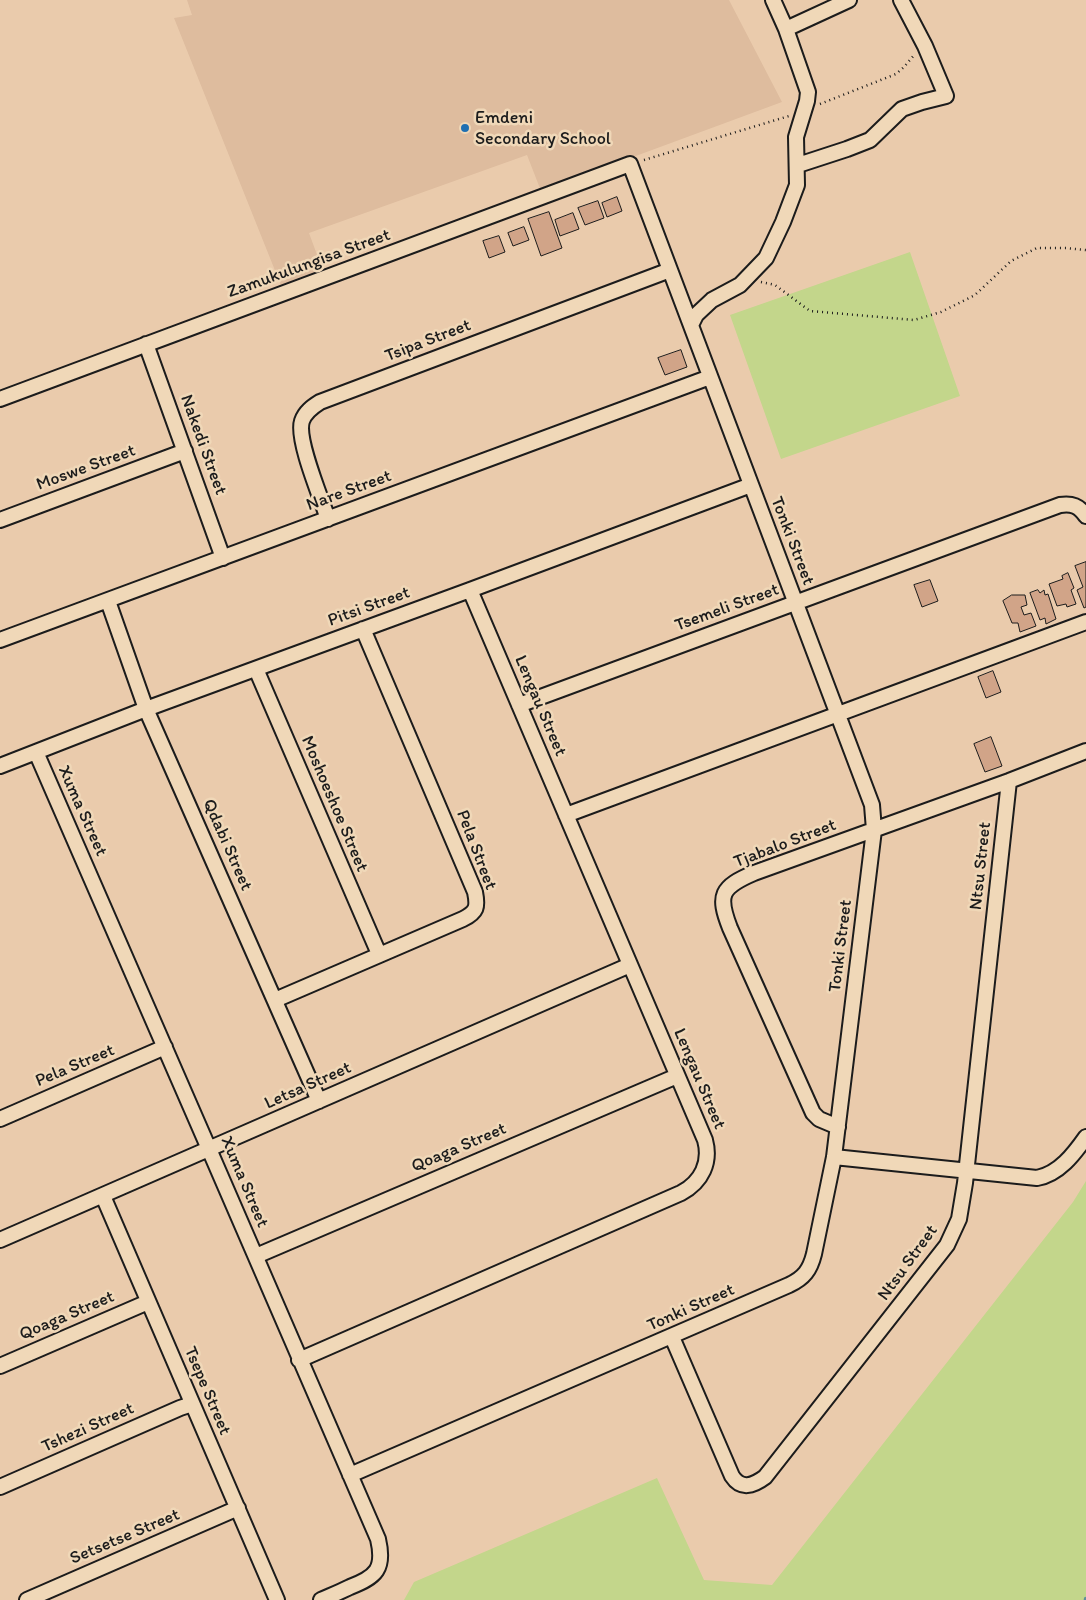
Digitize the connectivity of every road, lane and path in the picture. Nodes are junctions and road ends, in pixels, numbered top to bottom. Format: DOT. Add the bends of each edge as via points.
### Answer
graph roads {
  1 [pos="773,0"];
  2 [pos="849,0"];
  3 [pos="901,0"];
  4 [pos="786,29"];
  5 [pos="925,46"];
  6 [pos="804,110"];
  7 [pos="630,164"];
  8 [pos="798,165"];
  9 [pos="1086,250"];
  10 [pos="670,270"];
  11 [pos="746,279"];
  12 [pos="691,326"];
  13 [pos="146,344"];
  14 [pos="710,377"];
  15 [pos="1,397"];
  16 [pos="185,451"];
  17 [pos="751,485"];
  18 [pos="1086,516"];
  19 [pos="328,519"];
  20 [pos="0,520"];
  21 [pos="223,558"];
  22 [pos="470,590"];
  23 [pos="108,600"];
  24 [pos="796,603"];
  25 [pos="1086,622"];
  26 [pos="363,629"];
  27 [pos="0,640"];
  28 [pos="256,669"];
  29 [pos="519,705"];
  30 [pos="146,708"];
  31 [pos="838,714"];
  32 [pos="1086,751"];
  33 [pos="36,752"];
  34 [pos="0,766"];
  35 [pos="1009,781"];
  36 [pos="566,815"];
  37 [pos="874,830"];
  38 [pos="379,954"];
  39 [pos="630,966"];
  40 [pos="275,1000"];
  41 [pos="165,1047"];
  42 [pos="678,1076"];
  43 [pos="319,1101"];
  44 [pos="0,1119"];
  45 [pos="838,1127"];
  46 [pos="1086,1137"];
  47 [pos="209,1149"];
  48 [pos="834,1156"];
  49 [pos="966,1171"];
  50 [pos="102,1196"];
  51 [pos="0,1240"];
  52 [pos="256,1256"];
  53 [pos="148,1302"];
  54 [pos="672,1337"];
  55 [pos="299,1360"];
  56 [pos="0,1366"];
  57 [pos="192,1404"];
  58 [pos="350,1474"];
  59 [pos="0,1487"];
  60 [pos="238,1508"];
  61 [pos="28,1600"];
  62 [pos="277,1600"];
  63 [pos="321,1600"];
  1 -- 4 [label="street"];
  2 -- 4 [label="street"];
  3 -- 5 [label="street"];
  4 -- 6 [label="street" via="808,92"];
  5 -- 6 [label="path" via="896,74"];
  5 -- 8 [label="street" via="946,96 902,110 870,140"];
  6 -- 7 [label="path"];
  6 -- 8 [label="street" via="796,137"];
  7 -- 10 [label="street, Tonki Street"];
  7 -- 13 [label="street, Zamukulungisa Street"];
  8 -- 11 [label="street" via="797,185 770,251"];
  9 -- 11 [label="path" via="1037,248 1011,261 975,295 941,312 914,320 810,311 775,285"];
  10 -- 12 [label="street, Tonki Street"];
  10 -- 19 [label="street, Tsipa Street" via="311,407 302,420 301,437"];
  11 -- 12 [label="street" via="712,300 696,315"];
  12 -- 14 [label="street, Tonki Street"];
  13 -- 15 [label="street, Zamukulungisa Street"];
  13 -- 16 [label="street, Nakedi Street"];
  14 -- 17 [label="street, Tonki Street"];
  14 -- 19 [label="street, Nare Street"];
  16 -- 20 [label="street, Moswe Street"];
  16 -- 21 [label="street, Nakedi Street"];
  17 -- 22 [label="street, Pitsi Street"];
  17 -- 24 [label="street, Tonki Street"];
  18 -- 24 [label="street, Tsemeli Street" via="1075,506 1060,506"];
  19 -- 21 [label="street, Nare Street"];
  21 -- 23 [label="street, Nare Street"];
  22 -- 26 [label="street, Pitsi Street"];
  22 -- 29 [label="street, Lengau Street"];
  23 -- 27 [label="street, Nare Street"];
  23 -- 30 [label="street, Qdabi Street"];
  24 -- 29 [label="street, Tsemeli Street"];
  24 -- 31 [label="street, Tonki Street"];
  25 -- 31 [label="street"];
  26 -- 28 [label="street, Pitsi Street"];
  26 -- 38 [label="street, Pela Street" via="477,902 471,915"];
  28 -- 30 [label="street, Pitsi Street"];
  28 -- 38 [label="street, Moshoeshoe Street"];
  29 -- 36 [label="street, Lengau Street"];
  30 -- 33 [label="street, Pitsi Street"];
  30 -- 40 [label="street, Qdabi Street"];
  31 -- 36 [label="street"];
  31 -- 37 [label="street, Tonki Street" via="872,805"];
  32 -- 35 [label="street, Tjabalo Street"];
  33 -- 34 [label="street, Pitsi Street"];
  33 -- 41 [label="street, Xuma Street"];
  35 -- 37 [label="street, Tjabalo Street"];
  35 -- 49 [label="street, Ntsu Street"];
  36 -- 39 [label="street, Lengau Street"];
  37 -- 45 [label="street, Tonki Street"];
  37 -- 45 [label="street, Tjabalo Street" via="744,877 726,890 722,901 730,928 813,1114 819,1120"];
  38 -- 40 [label="street, Pela Street"];
  39 -- 42 [label="street, Lengau Street"];
  39 -- 43 [label="street, Letsa Street"];
  40 -- 43 [label="street, Qdabi Street"];
  41 -- 44 [label="street, Pela Street"];
  41 -- 47 [label="street, Xuma Street"];
  42 -- 52 [label="street, Qoaga Street"];
  42 -- 55 [label="street, Lengau Street" via="707,1149 703,1172 691,1187"];
  43 -- 47 [label="street, Letsa Street"];
  45 -- 48 [label="street, Tonki Street"];
  46 -- 49 [label="street" via="1061,1167 1044,1176"];
  47 -- 50 [label="street, Letsa Street"];
  47 -- 52 [label="street, Xuma Street"];
  48 -- 49 [label="street"];
  48 -- 54 [label="street, Tonki Street" via="814,1254 806,1274 796,1282"];
  49 -- 54 [label="street, Ntsu Street" via="959,1219 948,1245 771,1470 758,1482 741,1485 732,1476"];
  50 -- 51 [label="street, Letsa Street"];
  50 -- 53 [label="street, Tsepe Street"];
  52 -- 55 [label="street, Xuma Street"];
  53 -- 56 [label="street, Qoaga Street"];
  53 -- 57 [label="street, Tsepe Street"];
  54 -- 58 [label="street, Tonki Street"];
  55 -- 58 [label="street, Xuma Street"];
  57 -- 59 [label="street, Tshezi Street"];
  57 -- 60 [label="street, Tsepe Street"];
  58 -- 63 [label="street, Xuma Street" via="378,1539 380,1563 370,1578"];
  60 -- 61 [label="street, Setsetse Street"];
  60 -- 62 [label="street, Tsepe Street"];
}
